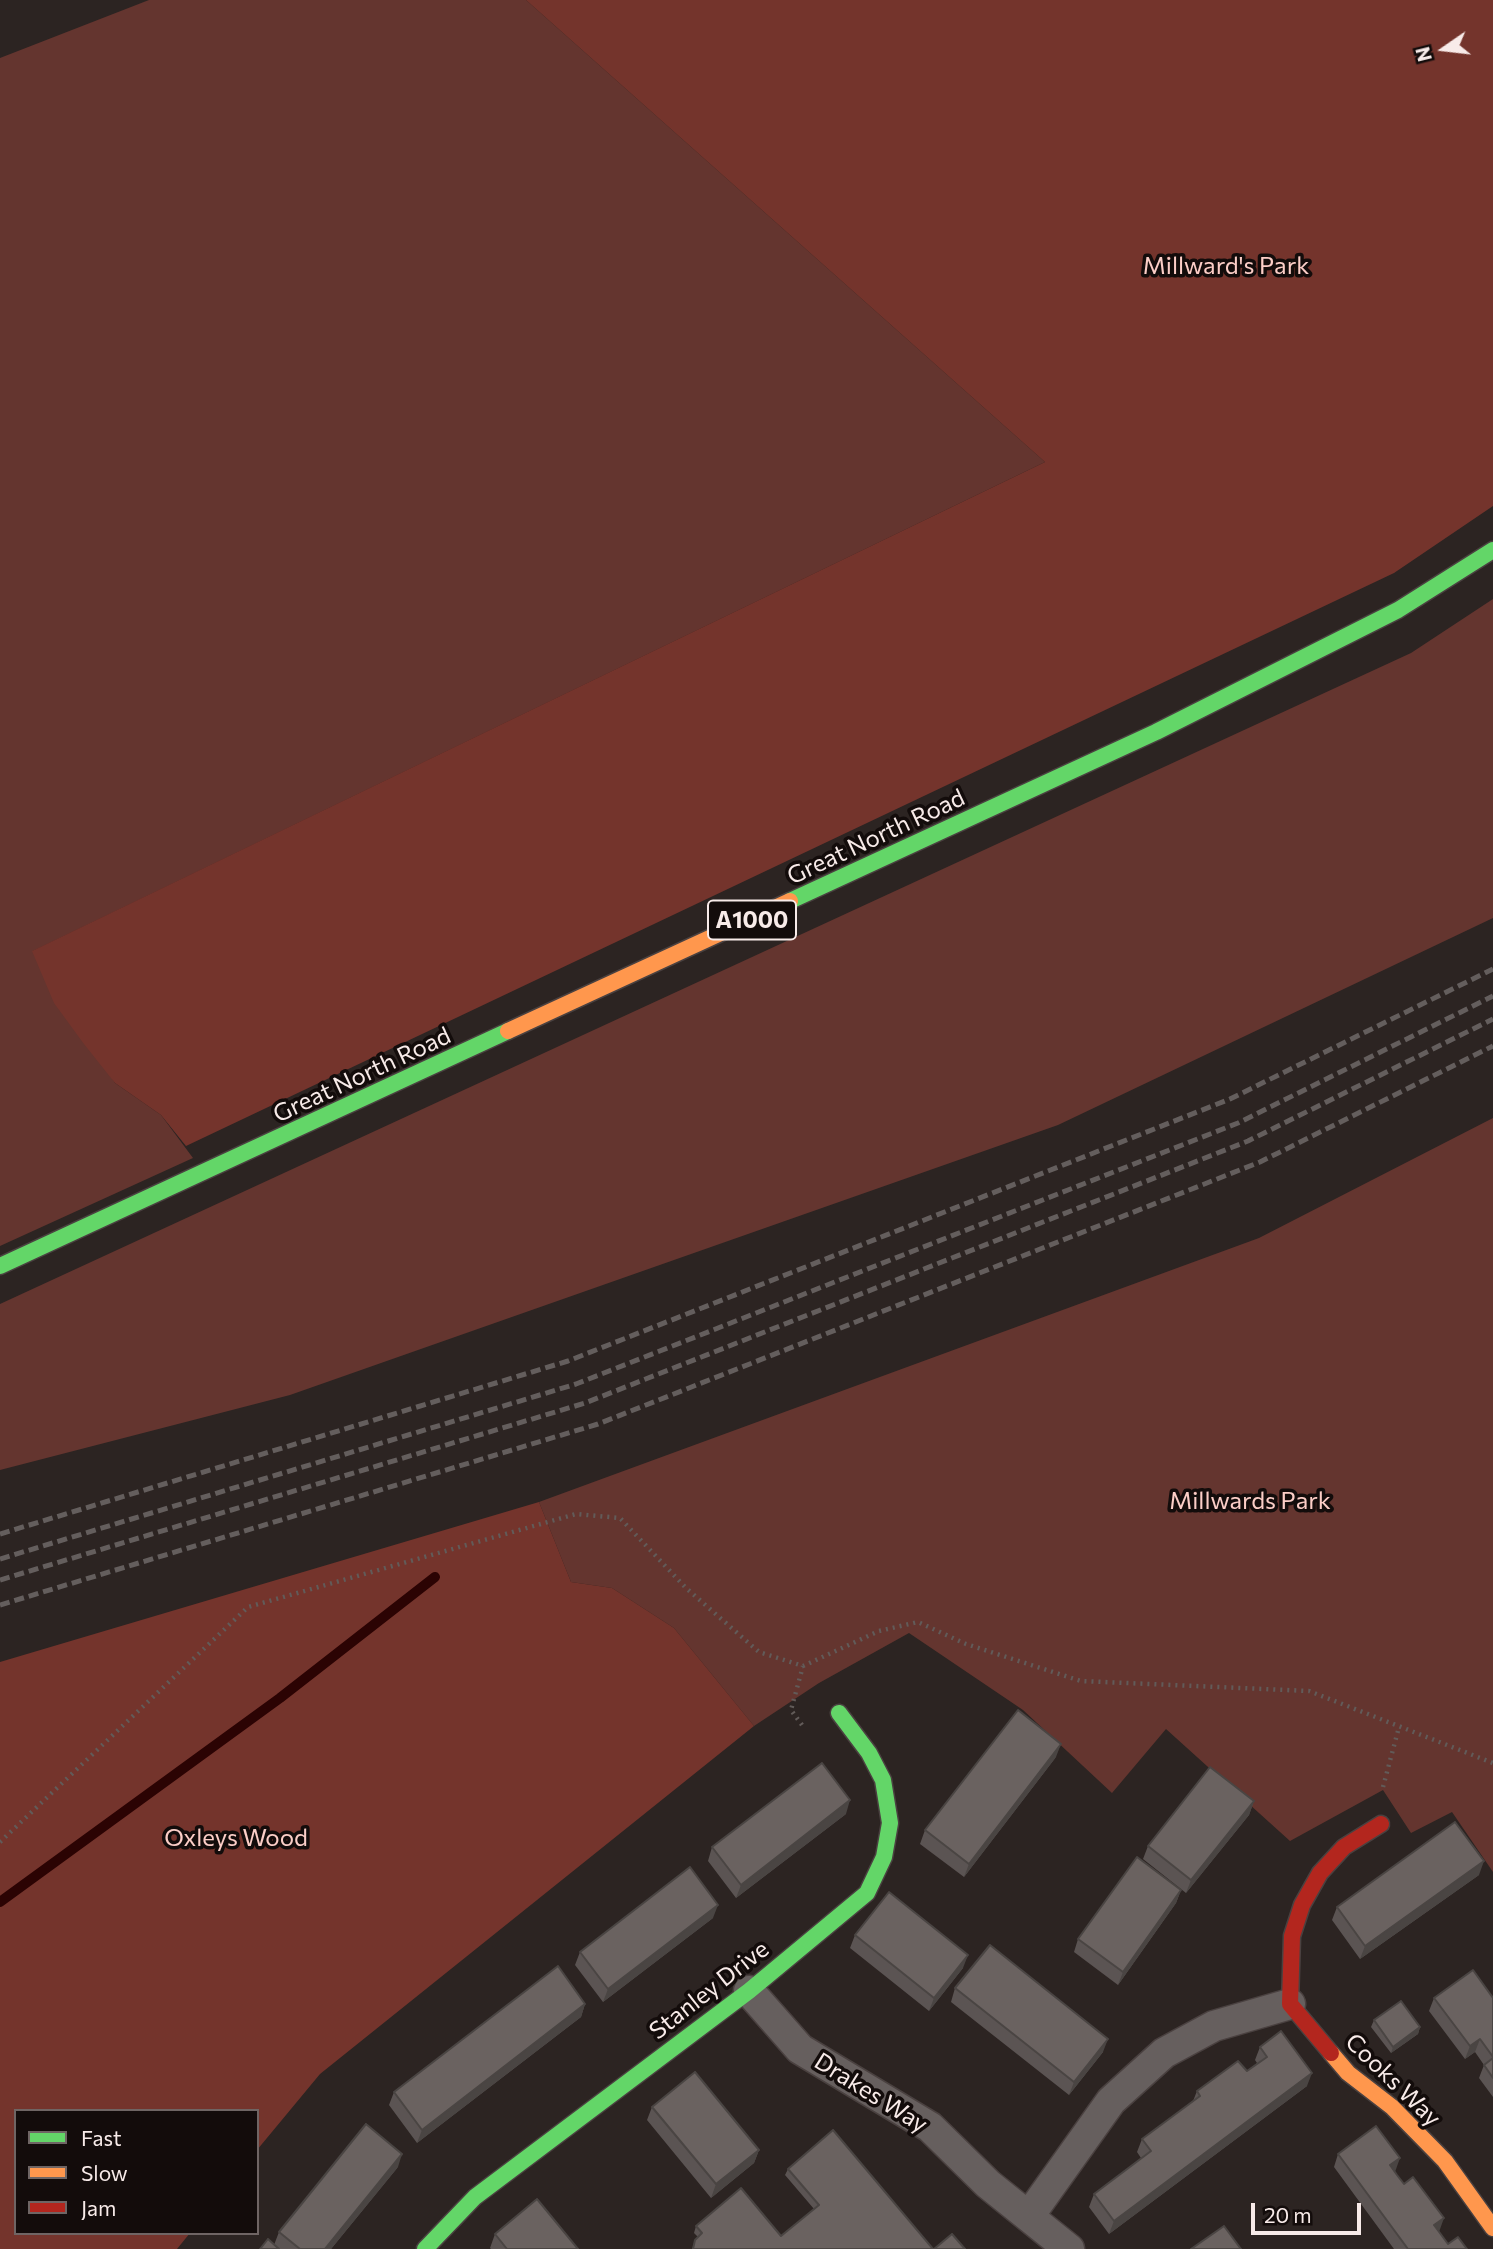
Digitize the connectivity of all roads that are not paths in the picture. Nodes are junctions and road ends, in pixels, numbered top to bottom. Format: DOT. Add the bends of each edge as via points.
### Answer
graph roads {
  1 [pos="1493,550"];
  2 [pos="0,1266"];
  3 [pos="839,1713"];
  4 [pos="1381,1824"];
  5 [pos="749,1991"];
  6 [pos="1290,2004"];
  7 [pos="1030,2216"];
  8 [pos="1493,2228"];
  9 [pos="425,2249"];
  10 [pos="1069,2249"];
  1 -- 2 [label="main road, Great North Road / A1000" via="1398,610 1156,732"];
  3 -- 5 [label="main road, Stanley Drive" via="883,1780 890,1823 884,1857 867,1893"];
  4 -- 6 [label="main road" via="1343,1847 1320,1873 1302,1905 1292,1936"];
  5 -- 7 [label="street, Drakes Way" via="800,2049 930,2127 988,2184"];
  5 -- 9 [label="main road, Stanley Drive" via="475,2197"];
  6 -- 7 [label="street" via="1214,2026 1164,2053 1111,2101"];
  6 -- 8 [label="main road, Cooks Way" via="1348,2073 1392,2107 1445,2161"];
  7 -- 10 [label="street, Drakes Way"];
}
